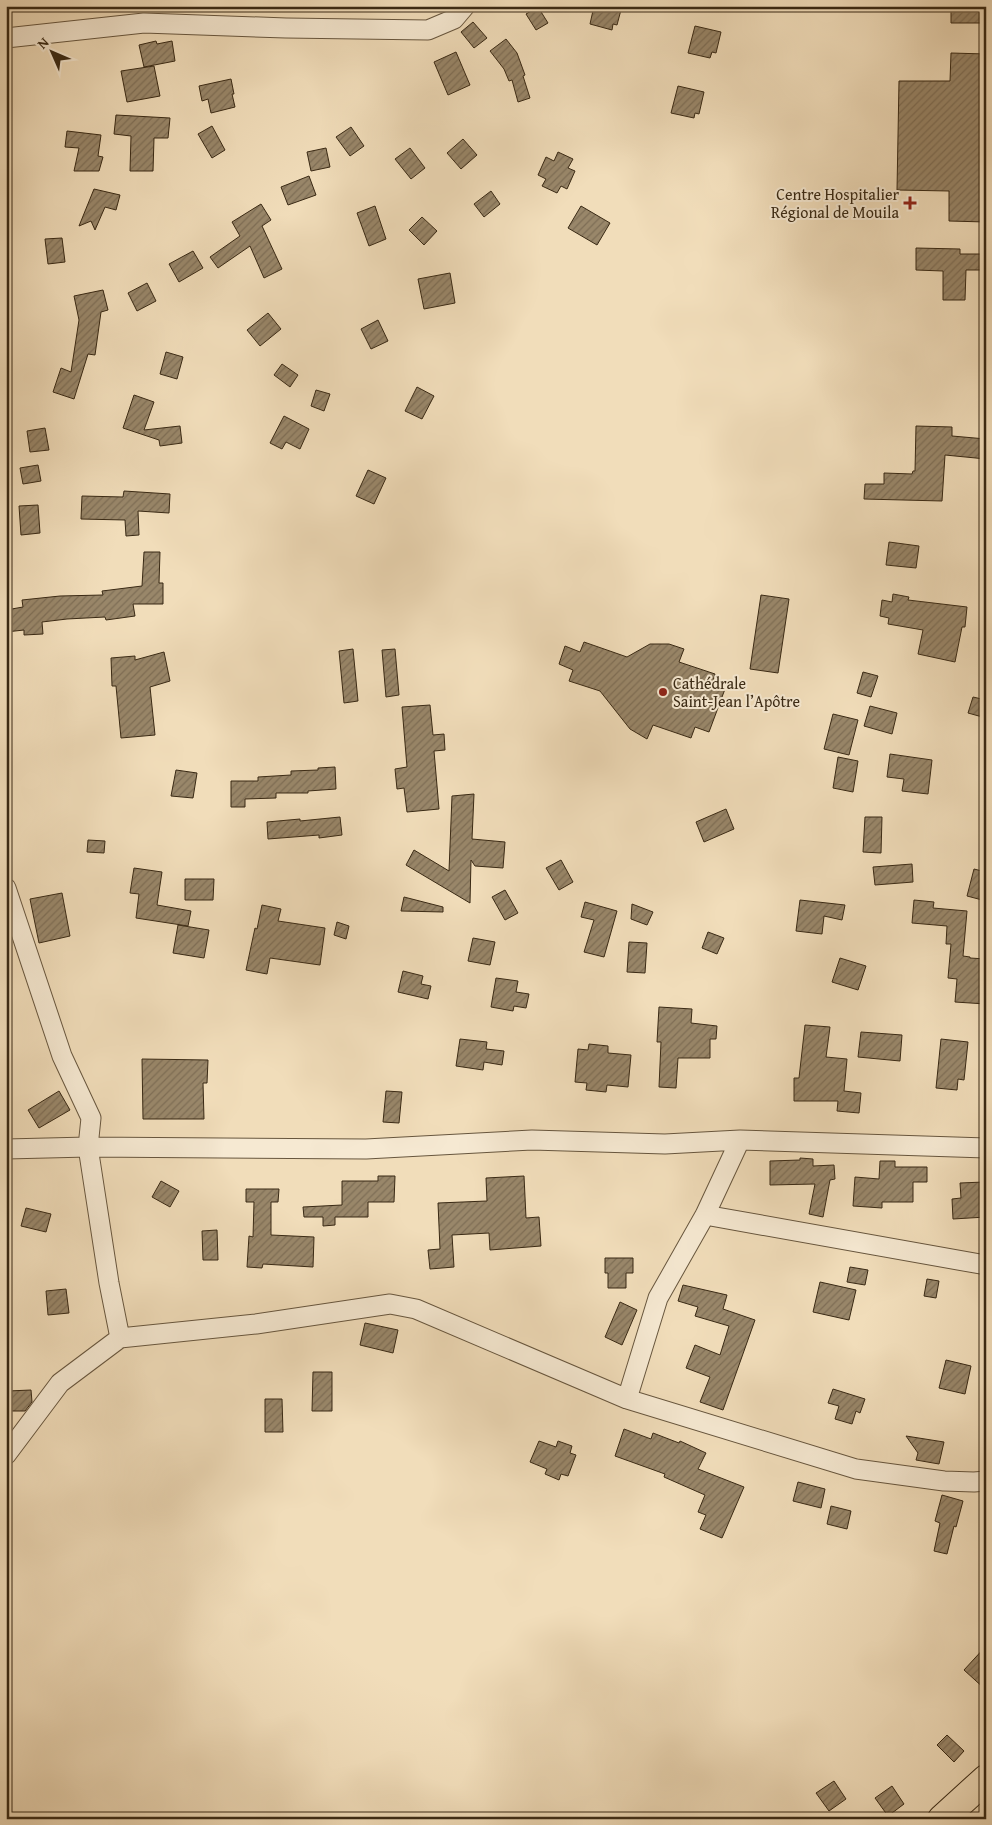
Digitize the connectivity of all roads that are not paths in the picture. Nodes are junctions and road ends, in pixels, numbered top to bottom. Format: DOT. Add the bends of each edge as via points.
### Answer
graph roads {
  1 [pos="465,6"];
  2 [pos="6,38"];
  3 [pos="6,888"];
  4 [pos="740,1140"];
  5 [pos="88,1147"];
  6 [pos="986,1148"];
  7 [pos="6,1149"];
  8 [pos="705,1215"];
  9 [pos="986,1265"];
  10 [pos="120,1338"];
  11 [pos="627,1398"];
  12 [pos="6,1455"];
  13 [pos="986,1481"];
  14 [pos="986,1779"];
  15 [pos="942,1819"];
  1 -- 2 [label="street" via="454,19 428,30 144,23"];
  3 -- 5 [label="street" via="62,1056 91,1118"];
  4 -- 5 [label="street" via="665,1144 532,1140 366,1149"];
  4 -- 6 [label="street"];
  4 -- 8 [label="street"];
  5 -- 7 [label="street"];
  5 -- 10 [label="street"];
  8 -- 9 [label="street"];
  8 -- 11 [label="street" via="658,1298"];
  10 -- 11 [label="street" via="256,1324 390,1304 416,1309"];
  10 -- 12 [label="street" via="60,1383"];
  11 -- 13 [label="street" via="856,1469 944,1481"];
  14 -- 15 [label="highway"];
}
